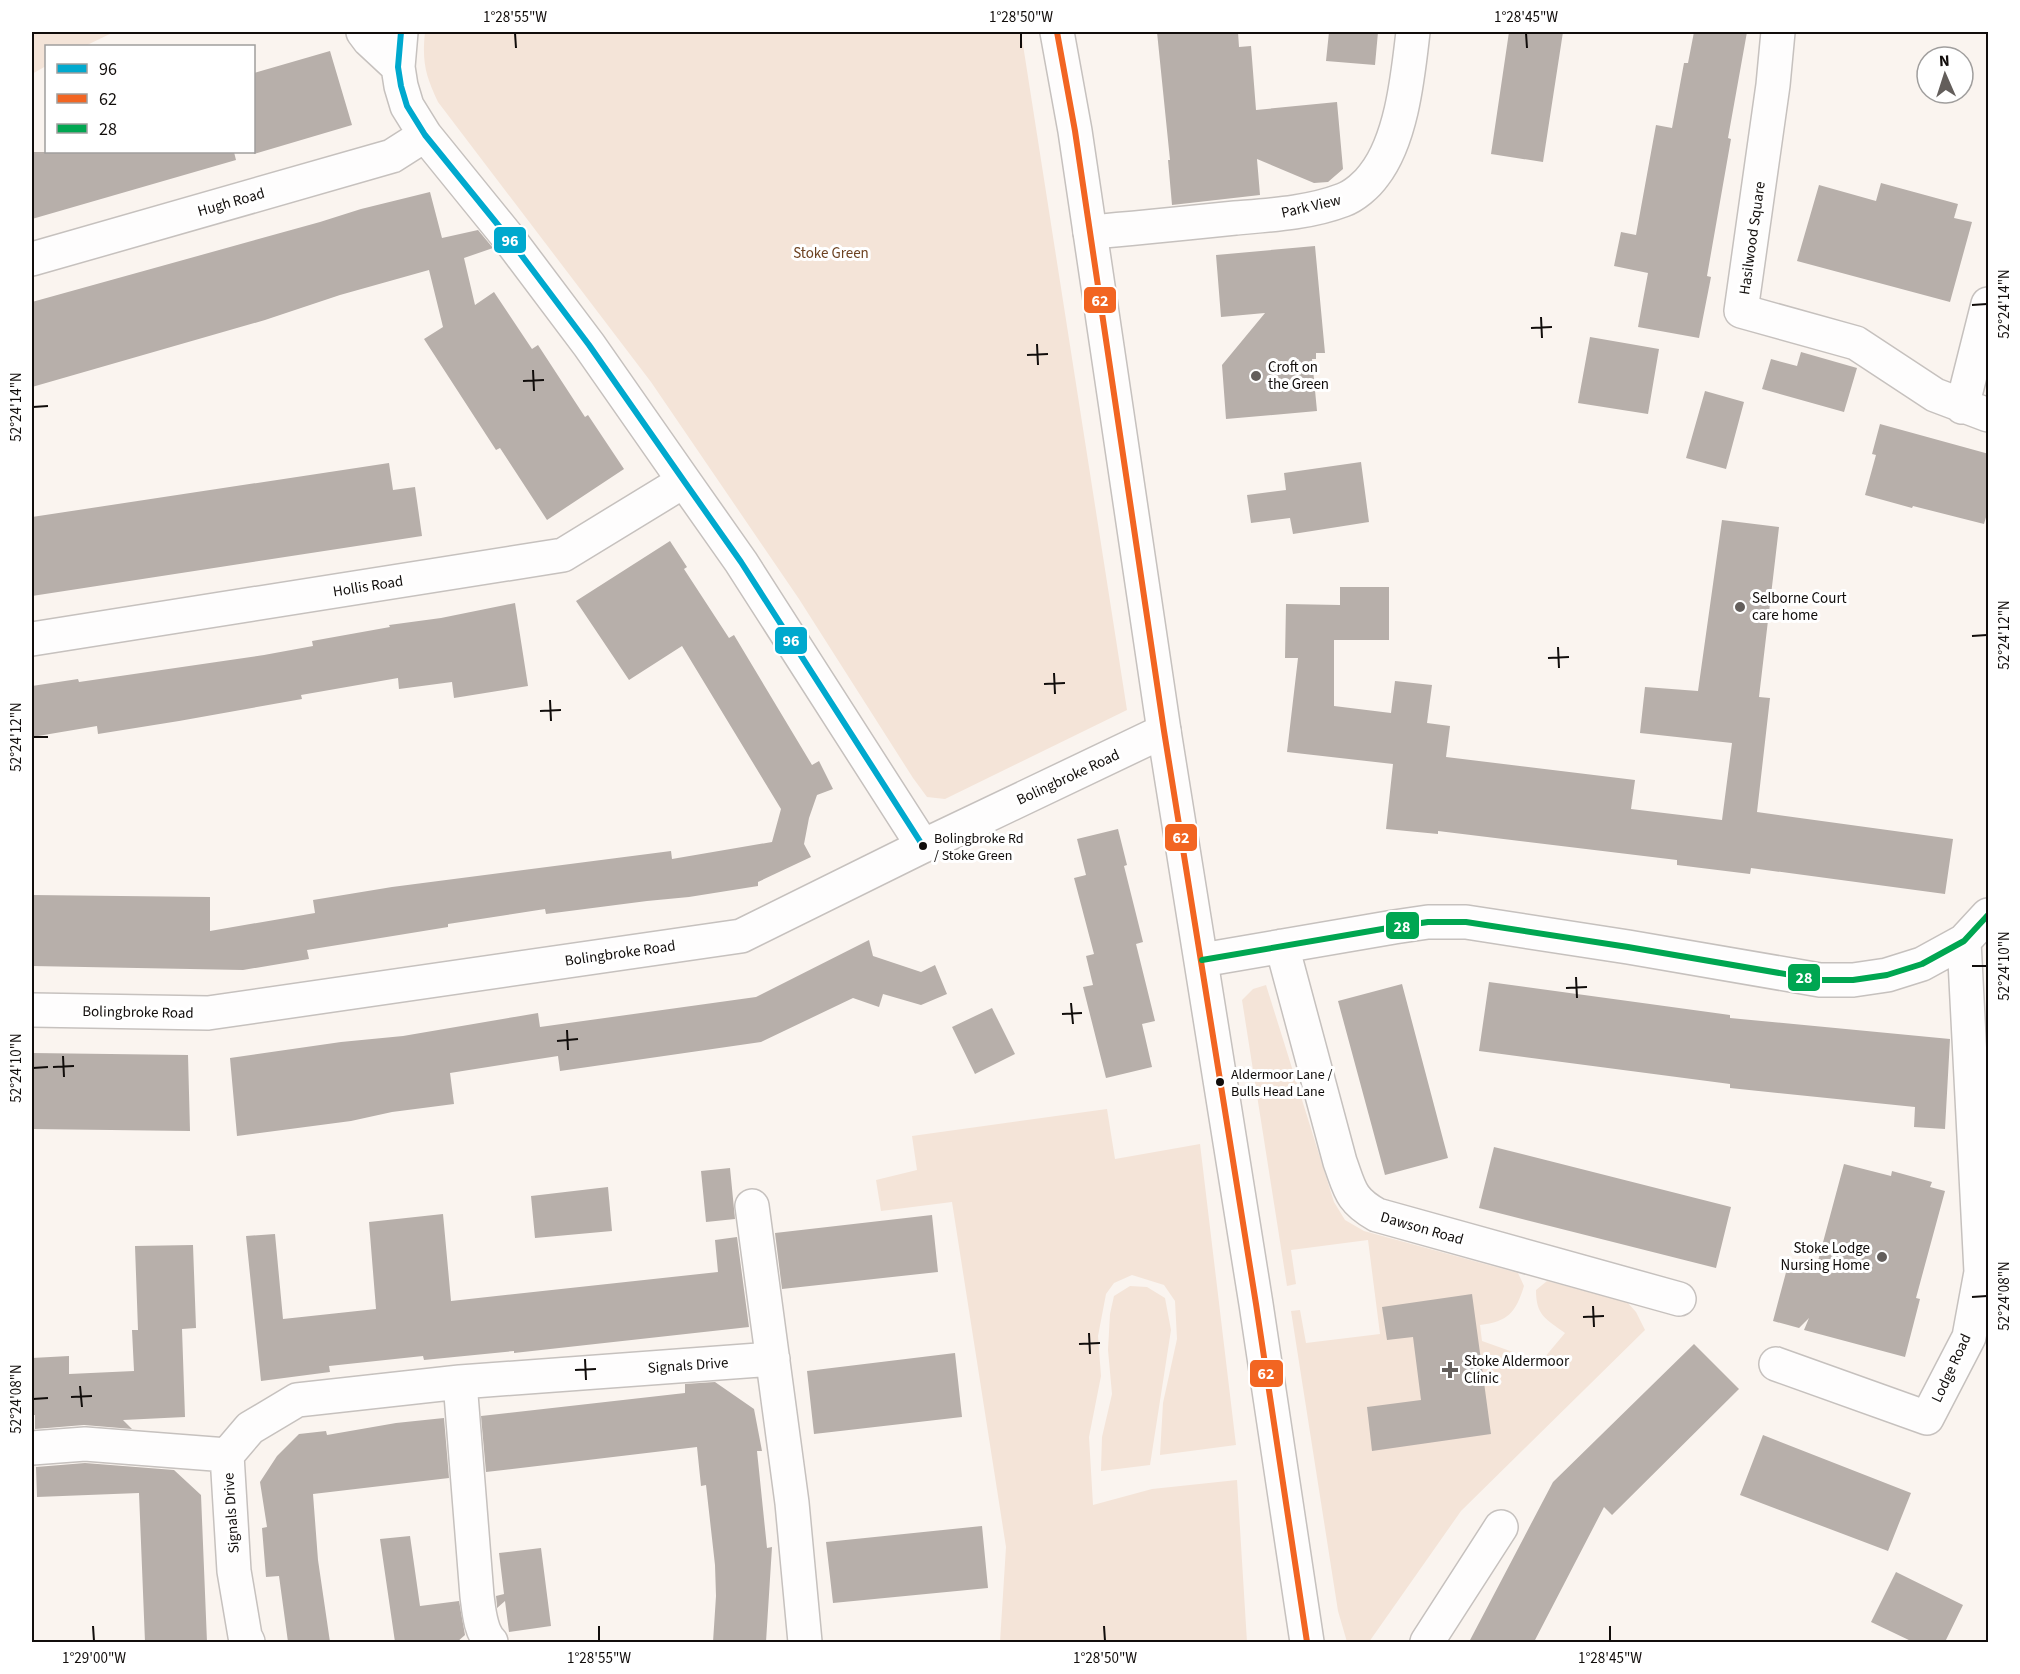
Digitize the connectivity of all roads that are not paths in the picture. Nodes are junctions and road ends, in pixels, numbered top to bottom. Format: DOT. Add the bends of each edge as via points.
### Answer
graph roads {
  1 [pos="363,32"];
  2 [pos="400,32"];
  3 [pos="1057,32"];
  4 [pos="1413,32"];
  5 [pos="1778,32"];
  6 [pos="398,67"];
  7 [pos="425,135"];
  8 [pos="1090,232"];
  9 [pos="32,259"];
  10 [pos="1989,304"];
  11 [pos="1975,411"];
  12 [pos="684,481"];
  13 [pos="32,639"];
  14 [pos="1164,731"];
  15 [pos="922,846"];
  16 [pos="1989,915"];
  17 [pos="1964,941"];
  18 [pos="1282,946"];
  19 [pos="1202,960"];
  20 [pos="32,1010"];
  21 [pos="752,1206"];
  22 [pos="1679,1299"];
  23 [pos="773,1359"];
  24 [pos="1776,1364"];
  25 [pos="460,1382"];
  26 [pos="32,1448"];
  27 [pos="227,1455"];
  28 [pos="1501,1527"];
  29 [pos="248,1642"];
  30 [pos="491,1642"];
  31 [pos="805,1642"];
  32 [pos="1307,1642"];
  33 [pos="1428,1642"];
  1 -- 6 [label="street"];
  2 -- 6 [label="street"];
  3 -- 8 [label="street"];
  4 -- 8 [label="street, Park View" via="1407,86 1392,138 1374,175 1359,191 1302,211"];
  5 -- 11 [label="street, Hasilwood Square" via="1742,311 1856,343 1935,395"];
  6 -- 7 [label="street" via="407,106"];
  7 -- 9 [label="street, Hugh Road" via="392,156"];
  7 -- 12 [label="street" via="589,345"];
  8 -- 14 [label="street"];
  10 -- 11 [label="street, Hasilwood Square"];
  12 -- 13 [label="street, Hollis Road" via="563,555"];
  12 -- 15 [label="street" via="747,572"];
  14 -- 15 [label="street, Bolingbroke Road"];
  14 -- 19 [label="street"];
  15 -- 20 [label="street, Bolingbroke Road" via="741,936 208,1013"];
  16 -- 17 [label="street"];
  17 -- 18 [label="street" via="1922,964 1853,980 1820,980 1466,922 1428,922"];
  17 -- 24 [label="street, Lodge Road" via="1981,1272 1968,1337 1927,1419"];
  18 -- 19 [label="street"];
  18 -- 22 [label="street, Dawson Road" via="1340,1162 1360,1206 1377,1215"];
  19 -- 32 [label="street"];
  21 -- 23 [label="street"];
  23 -- 25 [label="street, Signals Drive"];
  23 -- 31 [label="street"];
  25 -- 27 [label="street, Signals Drive" via="297,1400 250,1428"];
  25 -- 30 [label="street" via="477,1596 480,1619"];
  26 -- 27 [label="street" via="86,1444"];
  27 -- 29 [label="street, Signals Drive" via="234,1571"];
  28 -- 33 [label="street"];
}
